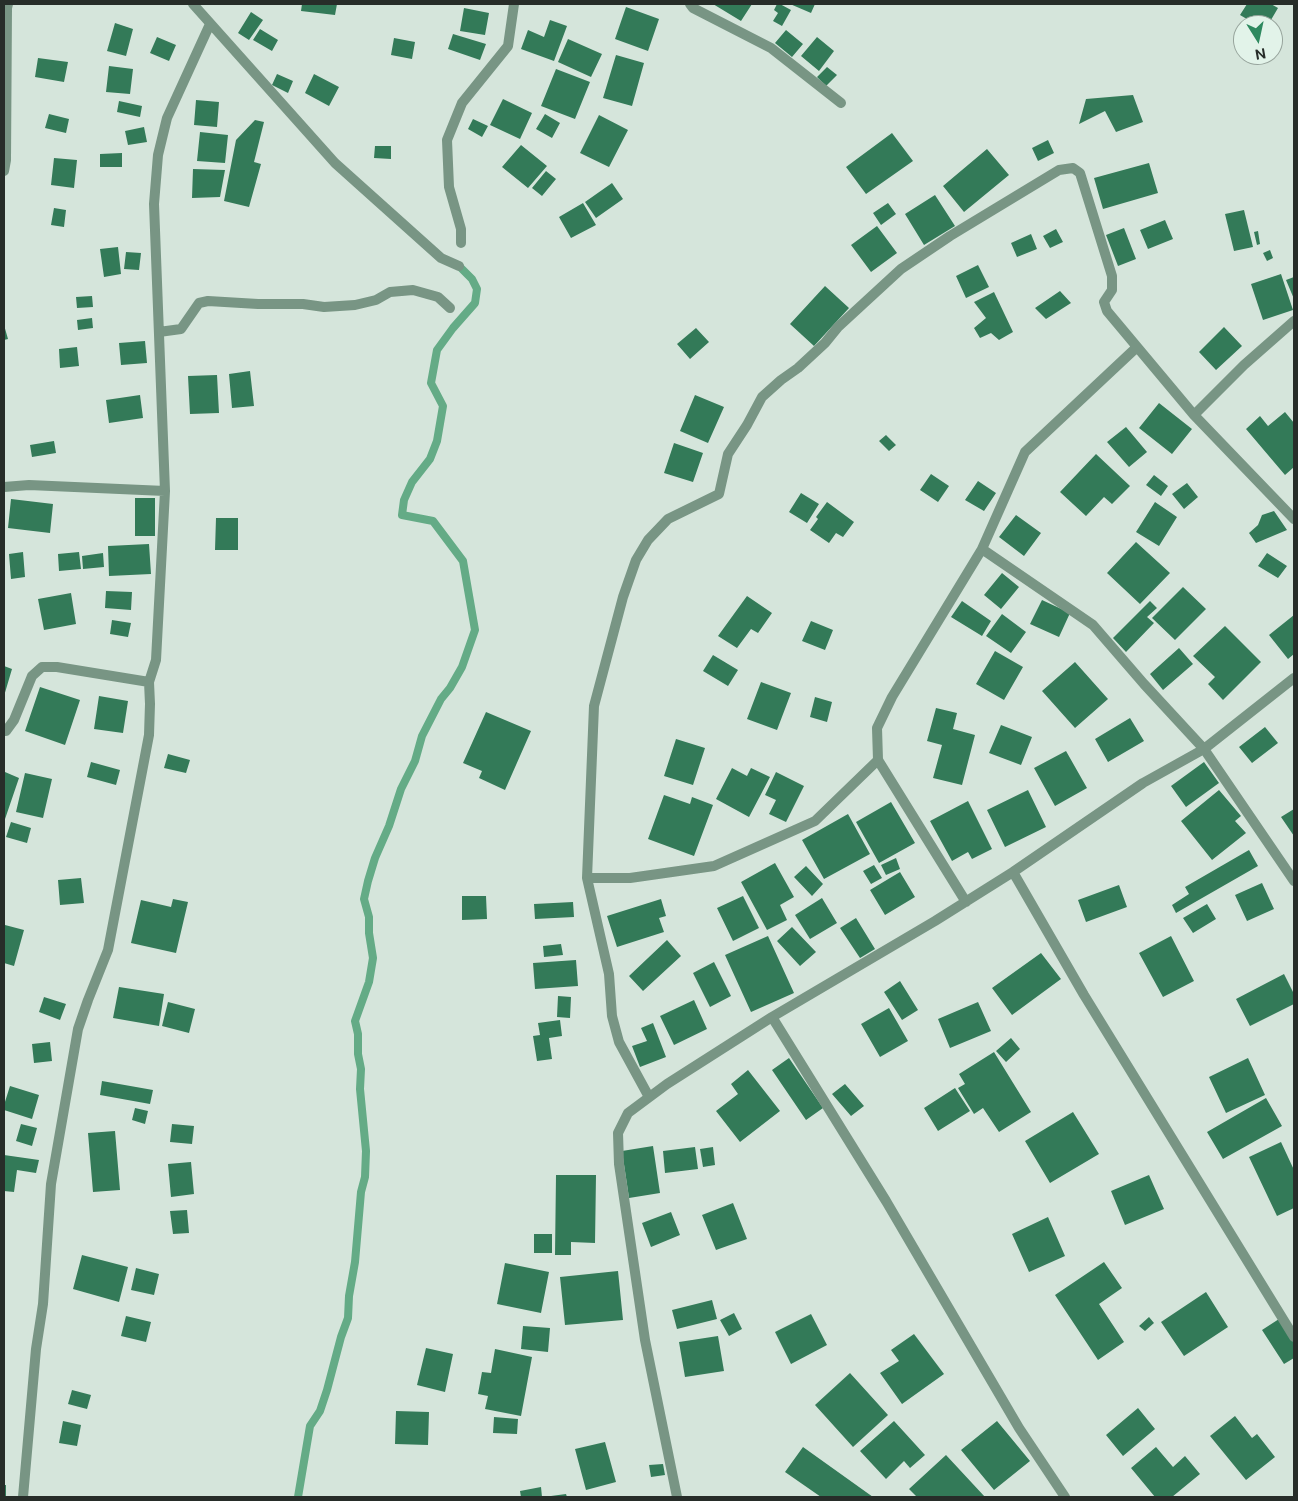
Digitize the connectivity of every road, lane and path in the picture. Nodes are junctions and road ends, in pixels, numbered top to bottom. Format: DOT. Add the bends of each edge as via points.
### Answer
graph roads {
  1 [pos="8,4"];
  2 [pos="193,4"];
  3 [pos="514,4"];
  4 [pos="690,4"];
  5 [pos="210,24"];
  6 [pos="841,103"];
  7 [pos="4,171"];
  8 [pos="462,243"];
  9 [pos="459,266"];
  10 [pos="450,308"];
  11 [pos="1294,321"];
  12 [pos="159,332"];
  13 [pos="1137,347"];
  14 [pos="1194,414"];
  15 [pos="4,487"];
  16 [pos="165,491"];
  17 [pos="1294,519"];
  18 [pos="982,549"];
  19 [pos="1294,678"];
  20 [pos="149,682"];
  21 [pos="4,731"];
  22 [pos="1204,749"];
  23 [pos="878,760"];
  24 [pos="1013,872"];
  25 [pos="587,878"];
  26 [pos="1294,881"];
  27 [pos="966,902"];
  28 [pos="772,1017"];
  29 [pos="650,1097"];
  30 [pos="1294,1337"];
  31 [pos="23,1497"];
  32 [pos="677,1497"];
  33 [pos="1064,1497"];
  1 -- 7 [label="street"];
  2 -- 5 [label="street"];
  3 -- 8 [label="street" via="508,46 462,103 447,140 449,187"];
  4 -- 6 [label="street" via="771,48"];
  5 -- 9 [label="street" via="335,163 441,258"];
  5 -- 12 [label="street" via="167,118 158,155 154,204"];
  10 -- 12 [label="street" via="438,297 413,290 390,292 355,306 208,301 199,302 180,330"];
  11 -- 14 [label="street"];
  12 -- 16 [label="street"];
  13 -- 14 [label="street"];
  13 -- 18 [label="street" via="1025,452"];
  13 -- 25 [label="street" via="1107,311 1104,302 1112,290 1112,276 1080,173 1073,168 1059,170 901,269 798,368 762,397 728,454 719,494 668,518 648,540 636,560 594,706"];
  14 -- 17 [label="street"];
  15 -- 16 [label="street" via="29,485"];
  16 -- 20 [label="street" via="156,660"];
  18 -- 22 [label="street" via="1093,625"];
  18 -- 23 [label="street" via="892,697 877,728"];
  19 -- 22 [label="street"];
  20 -- 21 [label="street" via="42,667 32,676 14,720"];
  20 -- 31 [label="street" via="149,735 108,950 78,1029 51,1184 43,1304"];
  22 -- 24 [label="street" via="1143,783"];
  22 -- 26 [label="street"];
  23 -- 25 [label="street" via="815,821 714,866 630,878"];
  23 -- 27 [label="street"];
  24 -- 27 [label="street"];
  24 -- 30 [label="street" via="1089,1003"];
  25 -- 29 [label="street" via="609,974 612,1016 619,1042"];
  27 -- 28 [label="street"];
  28 -- 29 [label="street"];
  28 -- 33 [label="street" via="1019,1428"];
  29 -- 32 [label="street" via="628,1113 618,1133 619,1164 645,1340"];
}
